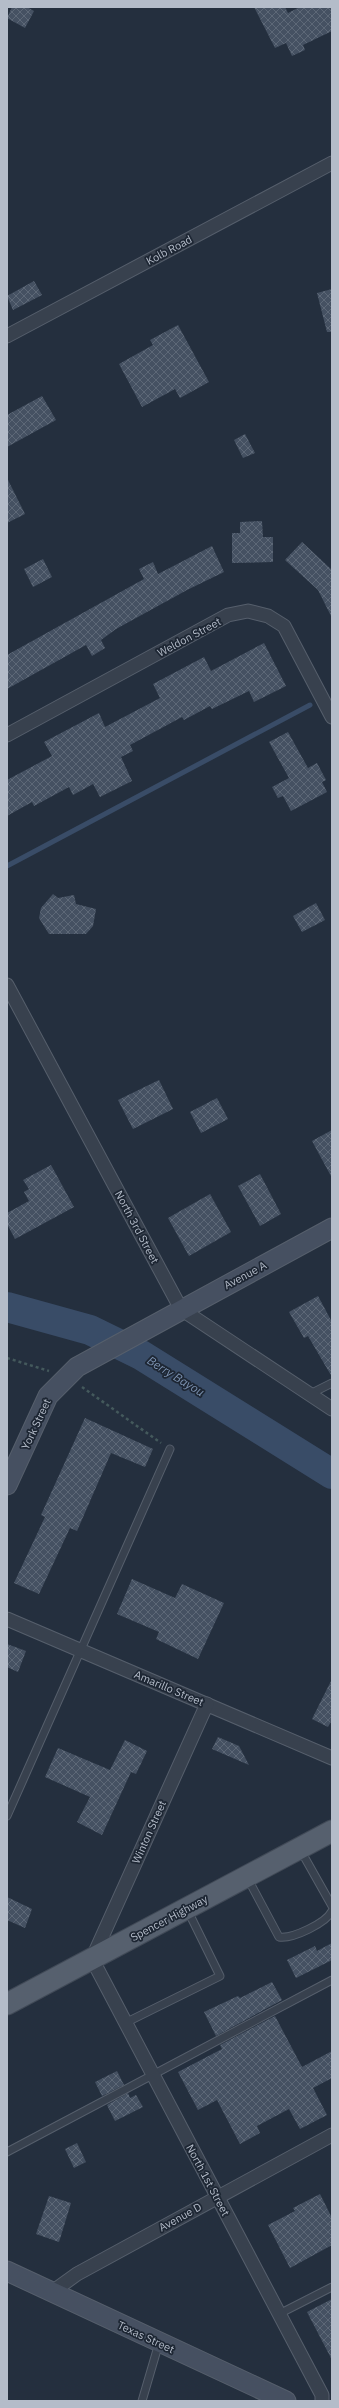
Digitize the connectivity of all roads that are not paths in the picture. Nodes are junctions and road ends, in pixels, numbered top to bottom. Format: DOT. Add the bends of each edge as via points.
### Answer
graph roads {
  1 [pos="332,163"];
  2 [pos="7,336"];
  3 [pos="332,717"];
  4 [pos="7,735"];
  5 [pos="7,985"];
  6 [pos="332,1228"];
  7 [pos="181,1309"];
  8 [pos="158,1323"];
  9 [pos="332,1383"];
  10 [pos="310,1394"];
  11 [pos="332,1409"];
  12 [pos="170,1449"];
  13 [pos="7,1486"];
  14 [pos="7,1619"];
  15 [pos="80,1650"];
  16 [pos="207,1704"];
  17 [pos="332,1758"];
  18 [pos="7,1816"];
  19 [pos="332,1831"];
  20 [pos="300,1849"];
  21 [pos="247,1877"];
  22 [pos="332,1906"];
  23 [pos="187,1908"];
  24 [pos="332,1911"];
  25 [pos="92,1959"];
  26 [pos="332,1980"];
  27 [pos="12,1997"];
  28 [pos="125,2023"];
  29 [pos="153,2075"];
  30 [pos="332,2135"];
  31 [pos="7,2152"];
  32 [pos="217,2197"];
  33 [pos="7,2271"];
  34 [pos="332,2287"];
  35 [pos="52,2292"];
  36 [pos="279,2314"];
  37 [pos="159,2343"];
  38 [pos="142,2401"];
  39 [pos="286,2401"];
  40 [pos="322,2401"];
  1 -- 2 [label="street, Kolb Road"];
  3 -- 4 [label="street, Weldon Street" via="284,626 268,616 248,611 228,616"];
  5 -- 7 [label="street, North 3rd Street"];
  6 -- 7 [label="street, Avenue A"];
  7 -- 8 [label="street, Avenue A"];
  7 -- 10 [label="street, North 3rd Street"];
  8 -- 13 [label="street, York Street" via="72,1371 48,1396"];
  9 -- 10 [label="lane"];
  10 -- 11 [label="street, North 3rd Street"];
  12 -- 15 [label="lane"];
  14 -- 15 [label="street, Amarillo Street"];
  15 -- 16 [label="street, Amarillo Street"];
  15 -- 18 [label="lane"];
  16 -- 17 [label="street, Amarillo Street"];
  16 -- 25 [label="street, Winton Street"];
  19 -- 20 [label="main road, Spencer Highway"];
  20 -- 21 [label="main road, Spencer Highway"];
  20 -- 22 [label="lane"];
  21 -- 23 [label="main road, Spencer Highway"];
  21 -- 24 [label="lane" via="279,1937 288,1938 299,1934 329,1917"];
  23 -- 25 [label="main road, Spencer Highway"];
  23 -- 28 [label="lane" via="220,1976"];
  25 -- 27 [label="main road, Spencer Highway"];
  25 -- 28 [label="street, North 1st Street"];
  26 -- 29 [label="lane"];
  28 -- 29 [label="street, North 1st Street"];
  29 -- 31 [label="lane"];
  29 -- 32 [label="street, North 1st Street"];
  30 -- 32 [label="street, Avenue D"];
  32 -- 35 [label="street, Avenue D" via="77,2274"];
  32 -- 36 [label="street, North 1st Street"];
  33 -- 35 [label="street, Texas Street"];
  34 -- 36 [label="lane"];
  35 -- 37 [label="street, Texas Street"];
  36 -- 40 [label="street, North 1st Street" via="322,2396"];
  37 -- 38 [label="lane"];
  37 -- 39 [label="street, Texas Street"];
}
